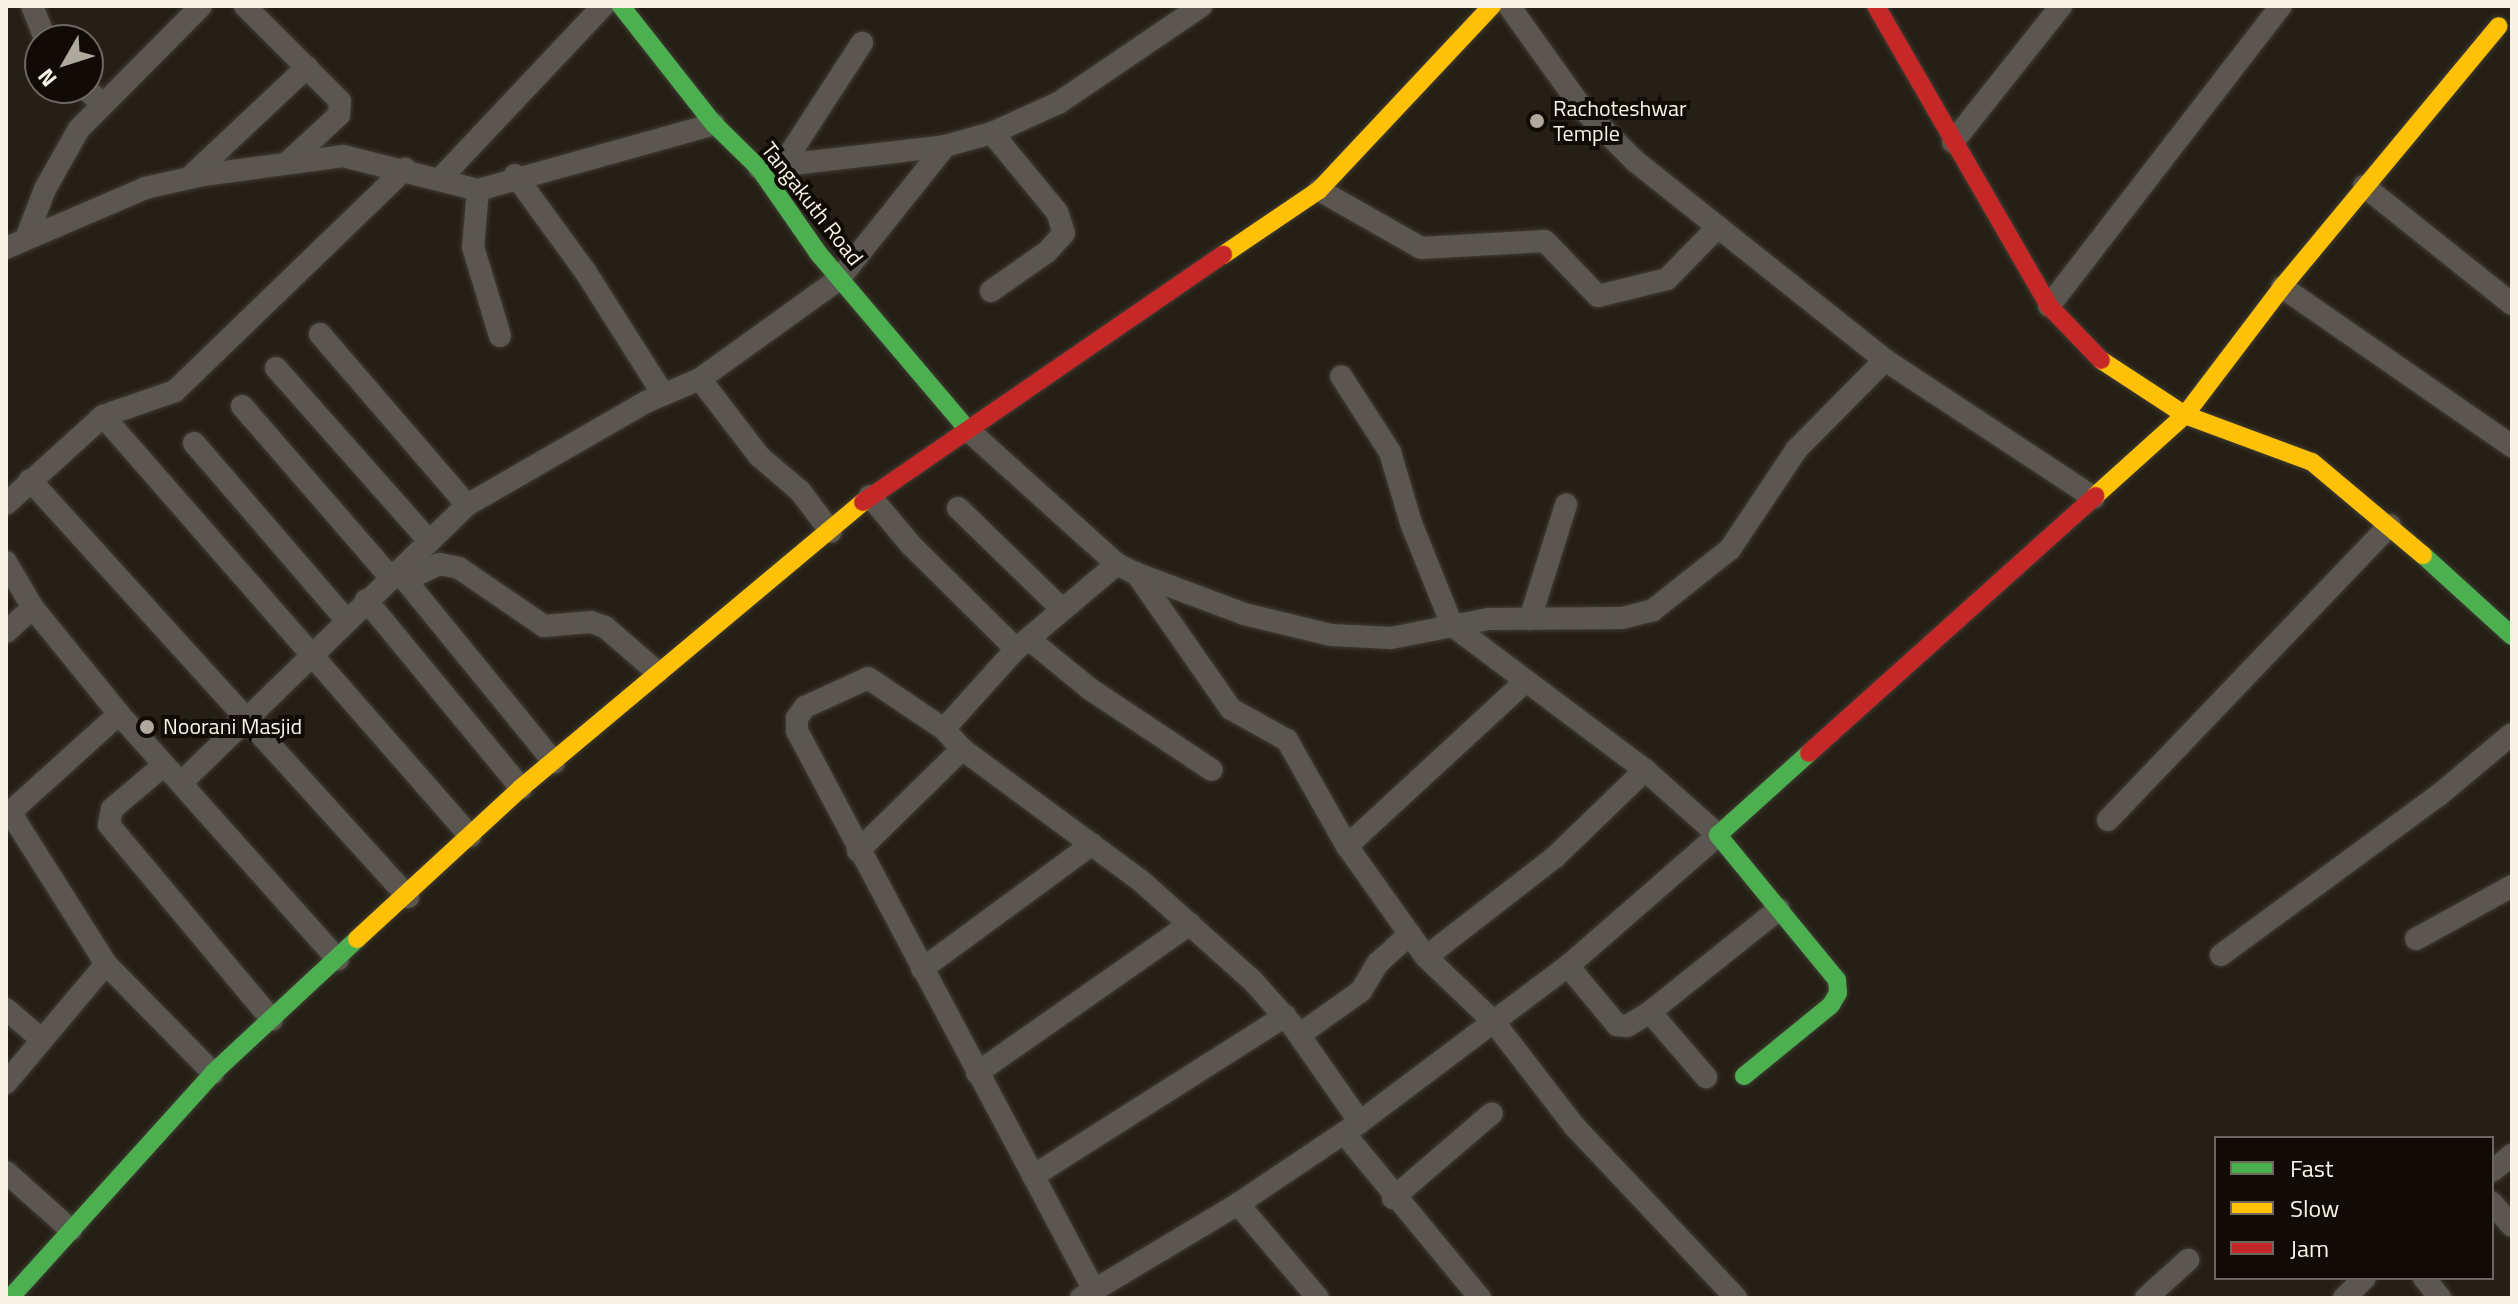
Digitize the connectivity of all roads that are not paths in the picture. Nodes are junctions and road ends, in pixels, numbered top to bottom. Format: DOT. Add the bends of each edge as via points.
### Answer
graph roads {
  1 [pos="201,6"];
  2 [pos="245,6"];
  3 [pos="603,6"];
  4 [pos="621,6"];
  5 [pos="1201,6"];
  6 [pos="1509,6"];
  7 [pos="1876,6"];
  8 [pos="2061,6"];
  9 [pos="2281,6"];
  10 [pos="1477,11"];
  11 [pos="2499,26"];
  12 [pos="862,43"];
  13 [pos="307,67"];
  14 [pos="104,87"];
  15 [pos="89,104"];
  16 [pos="714,124"];
  17 [pos="992,133"];
  18 [pos="1953,142"];
  19 [pos="945,146"];
  20 [pos="288,162"];
  21 [pos="770,167"];
  22 [pos="405,169"];
  23 [pos="515,175"];
  24 [pos="189,178"];
  25 [pos="440,179"];
  26 [pos="2364,186"];
  27 [pos="478,190"];
  28 [pos="1319,190"];
  29 [pos="1718,227"];
  30 [pos="27,236"];
  31 [pos="6,248"];
  32 [pos="839,279"];
  33 [pos="2282,287"];
  34 [pos="991,291"];
  35 [pos="2512,304"];
  36 [pos="2049,306"];
  37 [pos="320,334"];
  38 [pos="500,336"];
  39 [pos="1885,360"];
  40 [pos="276,368"];
  41 [pos="1341,376"];
  42 [pos="700,379"];
  43 [pos="663,394"];
  44 [pos="242,406"];
  45 [pos="2185,415"];
  46 [pos="103,416"];
  47 [pos="968,430"];
  48 [pos="194,443"];
  49 [pos="2512,446"];
  50 [pos="30,480"];
  51 [pos="870,496"];
  52 [pos="2094,498"];
  53 [pos="6,504"];
  54 [pos="467,505"];
  55 [pos="1566,505"];
  56 [pos="958,508"];
  57 [pos="2390,525"];
  58 [pos="831,532"];
  59 [pos="428,540"];
  60 [pos="6,562"];
  61 [pos="1126,568"];
  62 [pos="397,575"];
  63 [pos="366,600"];
  64 [pos="33,608"];
  65 [pos="1062,609"];
  66 [pos="1530,619"];
  67 [pos="347,621"];
  68 [pos="1452,625"];
  69 [pos="6,632"];
  70 [pos="2512,636"];
  71 [pos="1023,644"];
  72 [pos="314,654"];
  73 [pos="657,672"];
  74 [pos="1525,682"];
  75 [pos="119,714"];
  76 [pos="246,720"];
  77 [pos="944,729"];
  78 [pos="2512,734"];
  79 [pos="962,749"];
  80 [pos="554,762"];
  81 [pos="164,765"];
  82 [pos="1212,770"];
  83 [pos="1645,770"];
  84 [pos="181,783"];
  85 [pos="521,788"];
  86 [pos="8,814"];
  87 [pos="2108,820"];
  88 [pos="1718,835"];
  89 [pos="470,836"];
  90 [pos="1092,844"];
  91 [pos="1347,846"];
  92 [pos="858,851"];
  93 [pos="2512,886"];
  94 [pos="408,897"];
  95 [pos="1779,909"];
  96 [pos="1190,924"];
  97 [pos="1410,934"];
  98 [pos="2416,939"];
  99 [pos="2221,955"];
  100 [pos="1426,957"];
  101 [pos="338,960"];
  102 [pos="106,964"];
  103 [pos="1568,966"];
  104 [pos="922,969"];
  105 [pos="6,1009"];
  106 [pos="1650,1012"];
  107 [pos="1285,1016"];
  108 [pos="272,1020"];
  109 [pos="1494,1022"];
  110 [pos="1299,1035"];
  111 [pos="41,1039"];
  112 [pos="213,1073"];
  113 [pos="977,1073"];
  114 [pos="1744,1076"];
  115 [pos="1706,1077"];
  116 [pos="6,1083"];
  117 [pos="1492,1113"];
  118 [pos="1352,1128"];
  119 [pos="2512,1155"];
  120 [pos="2494,1169"];
  121 [pos="6,1172"];
  122 [pos="1033,1176"];
  123 [pos="1393,1198"];
  124 [pos="1238,1204"];
  125 [pos="2494,1205"];
  126 [pos="2512,1226"];
  127 [pos="71,1230"];
  128 [pos="2188,1260"];
  129 [pos="2363,1280"];
  130 [pos="2426,1280"];
  131 [pos="1087,1294"];
  132 [pos="1307,1294"];
  133 [pos="10,1298"];
  134 [pos="1480,1298"];
  135 [pos="1736,1298"];
  136 [pos="2146,1298"];
  137 [pos="2344,1298"];
  138 [pos="2440,1298"];
  1 -- 14 [label="street"];
  2 -- 13 [label="street"];
  3 -- 25 [label="street"];
  4 -- 16 [label="street, Tangakuth Road"];
  5 -- 17 [label="street" via="1060,102"];
  6 -- 29 [label="street" via="1608,137"];
  7 -- 18 [label="street"];
  8 -- 18 [label="street"];
  9 -- 36 [label="street"];
  10 -- 28 [label="street"];
  11 -- 26 [label="street"];
  12 -- 21 [label="street"];
  13 -- 20 [label="street" via="342,107"];
  13 -- 24 [label="street"];
  15 -- 30 [label="street"];
  16 -- 21 [label="street, Tangakuth Road"];
  16 -- 23 [label="street"];
  17 -- 19 [label="street"];
  17 -- 34 [label="street" via="1057,212 1064,233 1047,252"];
  18 -- 36 [label="street"];
  19 -- 21 [label="street"];
  19 -- 32 [label="street"];
  20 -- 22 [label="street" via="343,156"];
  20 -- 24 [label="street"];
  21 -- 32 [label="street, Tangakuth Road"];
  22 -- 25 [label="street"];
  22 -- 46 [label="street" via="175,391"];
  23 -- 27 [label="street"];
  23 -- 43 [label="street" via="585,271"];
  24 -- 30 [label="street" via="145,188"];
  25 -- 27 [label="street"];
  26 -- 33 [label="street"];
  26 -- 35 [label="street"];
  27 -- 38 [label="street" via="473,247"];
  28 -- 29 [label="street" via="1421,248 1545,241 1598,296 1667,279"];
  28 -- 47 [label="street"];
  29 -- 39 [label="street"];
  30 -- 31 [label="street"];
  32 -- 42 [label="street"];
  32 -- 47 [label="street, Tangakuth Road"];
  33 -- 45 [label="street"];
  33 -- 49 [label="street"];
  36 -- 45 [label="street" via="2091,354"];
  37 -- 54 [label="street"];
  39 -- 52 [label="street"];
  39 -- 66 [label="street" via="1797,449 1730,549 1704,573 1653,610 1622,618"];
  40 -- 59 [label="street"];
  41 -- 68 [label="street" via="1390,452 1411,523"];
  42 -- 43 [label="street"];
  42 -- 58 [label="street" via="759,456 800,491"];
  43 -- 54 [label="street"];
  44 -- 62 [label="street"];
  45 -- 52 [label="street"];
  45 -- 57 [label="street" via="2312,462"];
  46 -- 50 [label="street"];
  46 -- 72 [label="street"];
  47 -- 51 [label="street"];
  47 -- 61 [label="street"];
  48 -- 67 [label="street"];
  50 -- 53 [label="street"];
  50 -- 76 [label="street"];
  51 -- 58 [label="street"];
  51 -- 71 [label="street" via="911,545"];
  52 -- 88 [label="street"];
  54 -- 59 [label="street"];
  55 -- 66 [label="street"];
  56 -- 65 [label="street"];
  57 -- 70 [label="street"];
  57 -- 87 [label="street"];
  58 -- 73 [label="street"];
  59 -- 62 [label="street"];
  60 -- 64 [label="street"];
  61 -- 65 [label="street"];
  61 -- 68 [label="street" via="1244,614 1331,635 1391,638"];
  61 -- 91 [label="street" via="1231,709 1287,740"];
  62 -- 63 [label="street"];
  62 -- 73 [label="street" via="439,564 459,568 544,626 591,622 605,627"];
  62 -- 80 [label="street"];
  63 -- 67 [label="street"];
  63 -- 85 [label="street"];
  64 -- 69 [label="street"];
  64 -- 75 [label="street"];
  65 -- 71 [label="street"];
  66 -- 68 [label="street"];
  67 -- 72 [label="street"];
  68 -- 74 [label="street"];
  71 -- 77 [label="street"];
  71 -- 82 [label="street"];
  72 -- 76 [label="street"];
  72 -- 89 [label="street"];
  73 -- 80 [label="street"];
  74 -- 83 [label="street"];
  74 -- 91 [label="street"];
  75 -- 81 [label="street"];
  75 -- 86 [label="street"];
  76 -- 84 [label="street"];
  76 -- 94 [label="street"];
  77 -- 79 [label="street"];
  77 -- 92 [label="street" via="868,678 805,707 797,718 797,731"];
  78 -- 99 [label="street" via="2439,795"];
  79 -- 90 [label="street"];
  79 -- 92 [label="street"];
  80 -- 85 [label="street"];
  81 -- 84 [label="street"];
  81 -- 108 [label="street" via="112,809 109,825"];
  83 -- 88 [label="street"];
  83 -- 100 [label="street" via="1555,857"];
  84 -- 101 [label="street"];
  85 -- 89 [label="street"];
  86 -- 102 [label="street"];
  88 -- 95 [label="street"];
  88 -- 103 [label="street"];
  89 -- 94 [label="street"];
  90 -- 96 [label="street"];
  90 -- 104 [label="street"];
  91 -- 97 [label="street"];
  92 -- 104 [label="street"];
  93 -- 98 [label="street"];
  94 -- 101 [label="street"];
  95 -- 106 [label="street"];
  95 -- 114 [label="street" via="1826,964 1838,993 1831,1005"];
  96 -- 107 [label="street"];
  96 -- 113 [label="street"];
  97 -- 100 [label="street"];
  97 -- 110 [label="street" via="1378,963 1361,991"];
  100 -- 109 [label="street"];
  101 -- 108 [label="street"];
  102 -- 111 [label="street"];
  102 -- 112 [label="street"];
  103 -- 106 [label="street" via="1617,1025 1627,1026"];
  103 -- 109 [label="street"];
  104 -- 113 [label="street"];
  105 -- 111 [label="street"];
  106 -- 115 [label="street"];
  107 -- 110 [label="street"];
  107 -- 122 [label="street"];
  108 -- 112 [label="street"];
  109 -- 118 [label="street"];
  109 -- 135 [label="street" via="1575,1127"];
  110 -- 118 [label="street"];
  111 -- 116 [label="street"];
  112 -- 127 [label="street"];
  113 -- 122 [label="street"];
  117 -- 123 [label="street"];
  118 -- 123 [label="street"];
  118 -- 124 [label="street"];
  119 -- 120 [label="street"];
  121 -- 127 [label="street"];
  122 -- 131 [label="street"];
  123 -- 134 [label="street"];
  124 -- 131 [label="street"];
  124 -- 132 [label="street"];
  125 -- 126 [label="street"];
  127 -- 133 [label="street"];
  128 -- 136 [label="street"];
  129 -- 137 [label="street"];
  130 -- 138 [label="street"];
}
